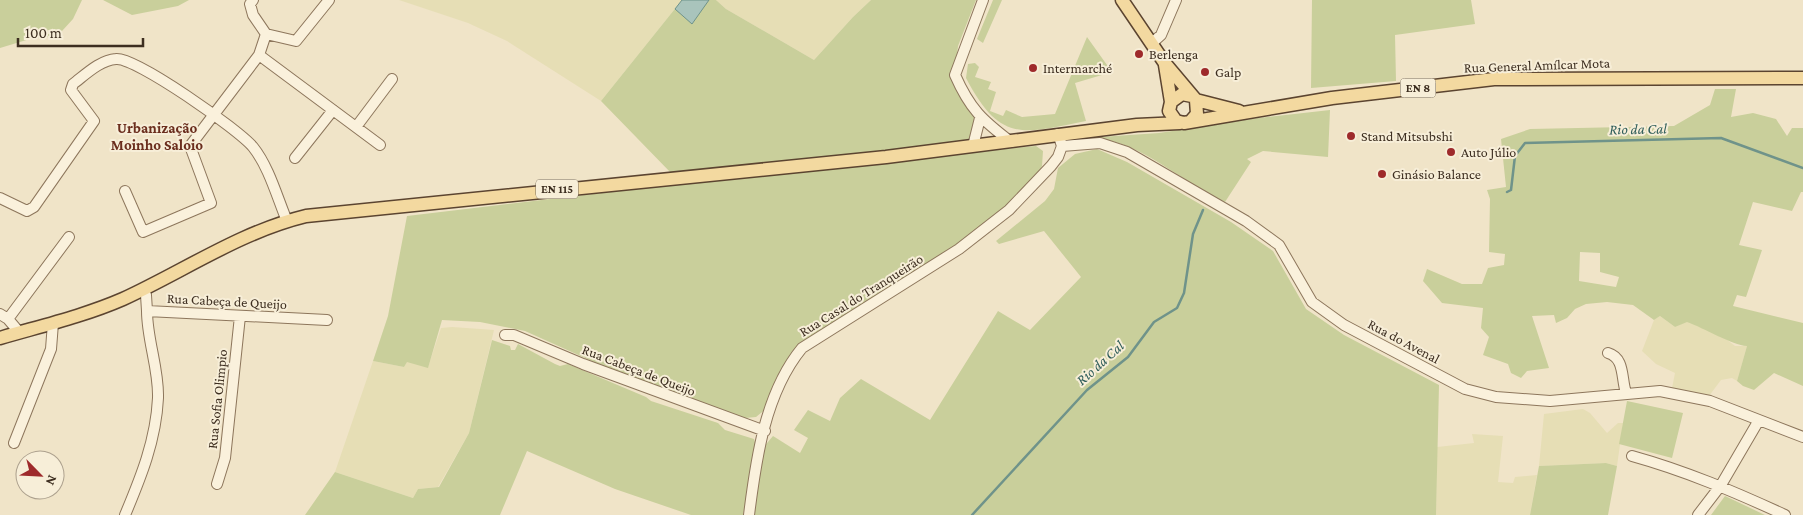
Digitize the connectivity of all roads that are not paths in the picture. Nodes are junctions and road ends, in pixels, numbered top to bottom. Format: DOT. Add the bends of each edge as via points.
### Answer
graph roads {
  1 [pos="253,0"];
  2 [pos="328,0"];
  3 [pos="983,0"];
  4 [pos="1122,0"];
  5 [pos="1176,0"];
  6 [pos="266,34"];
  7 [pos="1152,43"];
  8 [pos="259,55"];
  9 [pos="1164,62"];
  10 [pos="1803,78"];
  11 [pos="392,79"];
  12 [pos="1194,98"];
  13 [pos="1170,105"];
  14 [pos="333,110"];
  15 [pos="1243,112"];
  16 [pos="213,116"];
  17 [pos="980,118"];
  18 [pos="1186,122"];
  19 [pos="1137,125"];
  20 [pos="356,128"];
  21 [pos="1060,140"];
  22 [pos="1011,142"];
  23 [pos="380,145"];
  24 [pos="973,146"];
  25 [pos="295,158"];
  26 [pos="125,191"];
  27 [pos="0,198"];
  28 [pos="286,220"];
  29 [pos="69,237"];
  30 [pos="142,290"];
  31 [pos="148,311"];
  32 [pos="4,316"];
  33 [pos="240,316"];
  34 [pos="327,320"];
  35 [pos="53,323"];
  36 [pos="19,332"];
  37 [pos="504,335"];
  38 [pos="0,338"];
  39 [pos="1608,353"];
  40 [pos="1626,393"];
  41 [pos="1759,420"];
  42 [pos="765,431"];
  43 [pos="1803,437"];
  44 [pos="14,442"];
  45 [pos="1632,456"];
  46 [pos="217,484"];
  47 [pos="1721,485"];
  48 [pos="125,515"];
  49 [pos="749,515"];
  50 [pos="1698,515"];
  51 [pos="1785,515"];
  1 -- 6 [label="street" via="250,4 253,15"];
  2 -- 6 [label="street" via="296,41"];
  3 -- 17 [label="street" via="955,74 964,96"];
  4 -- 7 [label="main road"];
  5 -- 7 [label="street" via="1160,35"];
  6 -- 8 [label="street"];
  7 -- 9 [label="main road"];
  8 -- 14 [label="street"];
  8 -- 16 [label="street"];
  9 -- 12 [label="main road"];
  9 -- 13 [label="main road"];
  10 -- 15 [label="main road, Rua General Amílcar Mota / EN 8" via="1494,79"];
  11 -- 20 [label="street"];
  12 -- 13 [label="main road, EN 8" via="1182,94"];
  12 -- 15 [label="main road, Rua General Amílcar Mota / EN 8"];
  12 -- 18 [label="main road" via="1197,114"];
  13 -- 18 [label="main road" via="1170,115"];
  13 -- 19 [label="main road, EN 115"];
  14 -- 20 [label="street"];
  14 -- 25 [label="street"];
  15 -- 18 [label="main road, Rua General Amílcar Mota / EN 8"];
  16 -- 26 [label="street" via="190,146 211,203 143,232"];
  16 -- 27 [label="street" via="164,80 137,65 118,58 109,60 73,84 71,90 94,120 34,207 21,210"];
  16 -- 28 [label="street" via="257,152"];
  17 -- 22 [label="street"];
  17 -- 24 [label="street"];
  18 -- 19 [label="main road, EN 115"];
  19 -- 21 [label="main road, EN 115"];
  20 -- 23 [label="street"];
  21 -- 22 [label="main road, EN 115"];
  21 -- 40 [label="street, Rua do Avenal" via="1100,143 1127,152 1246,221 1279,246 1312,302 1344,325 1465,389 1496,397 1550,401"];
  21 -- 42 [label="street, Rua Casal do Tranqueirão" via="1058,158 1009,210 959,249 802,348 783,379"];
  22 -- 24 [label="main road, EN 115"];
  24 -- 28 [label="main road, EN 115" via="343,210"];
  28 -- 30 [label="main road, EN 115" via="226,246"];
  29 -- 32 [label="street"];
  30 -- 31 [label="street, Rua Cabeça de Queijo"];
  30 -- 35 [label="main road, EN 115" via="104,307"];
  31 -- 33 [label="street, Rua Cabeça de Queijo"];
  31 -- 48 [label="street" via="158,397 144,470"];
  32 -- 36 [label="street"];
  33 -- 34 [label="street, Rua Cabeça de Queijo"];
  33 -- 46 [label="street, Rua Sofia Olimpio" via="224,458"];
  35 -- 36 [label="main road, EN 115"];
  35 -- 44 [label="street" via="51,349"];
  36 -- 38 [label="main road, EN 115"];
  37 -- 42 [label="street, Rua Cabeça de Queijo" via="514,335 582,364"];
  39 -- 40 [label="street" via="1618,358 1621,364"];
  40 -- 41 [label="street, Rua do Avenal" via="1660,391 1710,401"];
  41 -- 43 [label="street, Rua do Avenal"];
  41 -- 47 [label="street"];
  42 -- 49 [label="street, Rua Casal do Tranqueirão" via="755,467"];
  45 -- 47 [label="street" via="1674,467"];
  47 -- 50 [label="street"];
  47 -- 51 [label="street"];
}
